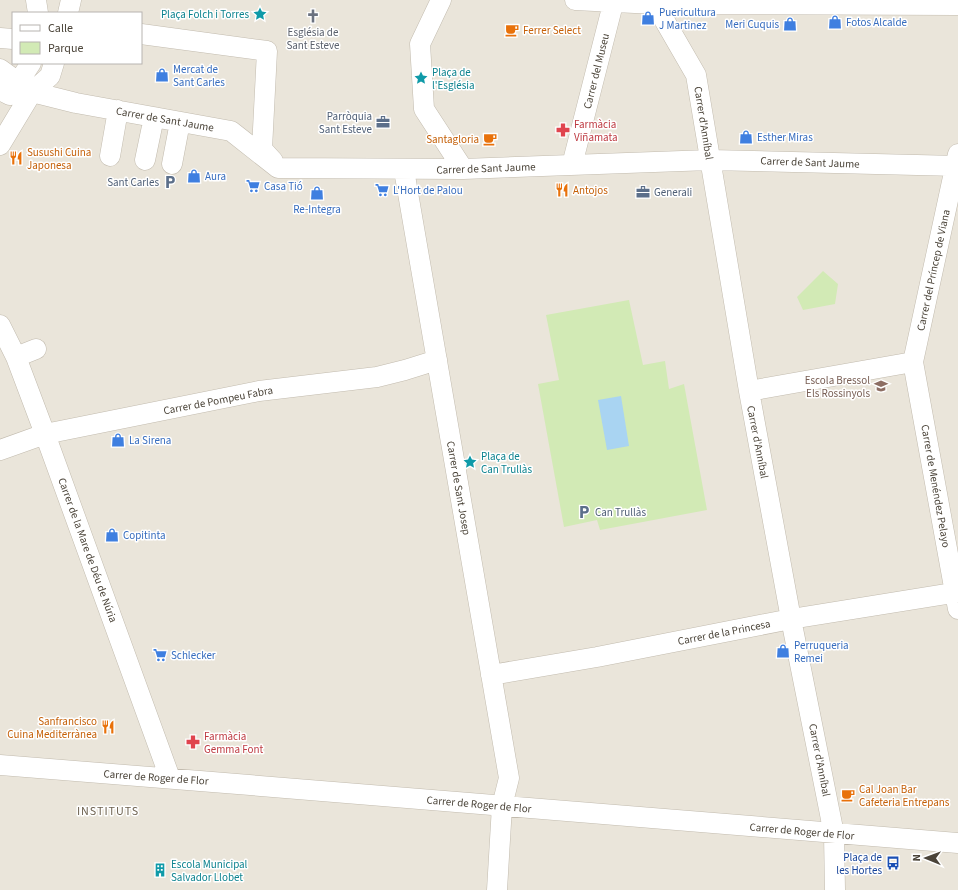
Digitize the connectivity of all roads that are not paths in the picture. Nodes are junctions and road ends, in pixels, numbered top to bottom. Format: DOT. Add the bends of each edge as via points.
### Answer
graph roads {
  1 [pos="36,0"];
  2 [pos="71,0"];
  3 [pos="441,0"];
  4 [pos="575,0"];
  5 [pos="614,1"];
  6 [pos="655,4"];
  7 [pos="958,5"];
  8 [pos="38,12"];
  9 [pos="68,12"];
  10 [pos="142,34"];
  11 [pos="0,38"];
  12 [pos="12,39"];
  13 [pos="31,64"];
  14 [pos="54,64"];
  15 [pos="0,69"];
  16 [pos="25,87"];
  17 [pos="0,90"];
  18 [pos="118,110"];
  19 [pos="154,117"];
  20 [pos="180,122"];
  21 [pos="0,145"];
  22 [pos="110,156"];
  23 [pos="145,160"];
  24 [pos="710,160"];
  25 [pos="957,162"];
  26 [pos="172,164"];
  27 [pos="572,165"];
  28 [pos="278,168"];
  29 [pos="462,169"];
  30 [pos="404,170"];
  31 [pos="0,325"];
  32 [pos="36,349"];
  33 [pos="16,357"];
  34 [pos="437,360"];
  35 [pos="914,362"];
  36 [pos="748,391"];
  37 [pos="45,434"];
  38 [pos="0,450"];
  39 [pos="957,598"];
  40 [pos="791,619"];
  41 [pos="491,675"];
  42 [pos="0,765"];
  43 [pos="170,778"];
  44 [pos="502,806"];
  45 [pos="834,834"];
  46 [pos="958,844"];
  47 [pos="497,890"];
  48 [pos="835,890"];
  1 -- 8 [label="street"];
  2 -- 9 [label="street"];
  3 -- 29 [label="street" via="420,44 424,109"];
  4 -- 5 [label="street"];
  5 -- 6 [label="street"];
  5 -- 27 [label="street, Carrer del Museu"];
  6 -- 7 [label="street"];
  6 -- 24 [label="street, Carrer d'Anníbal" via="696,75"];
  10 -- 28 [label="street" via="268,51 262,149"];
  11 -- 12 [label="street"];
  13 -- 16 [label="street"];
  14 -- 16 [label="street" via="50,76"];
  15 -- 16 [label="street"];
  16 -- 17 [label="street" via="10,95"];
  16 -- 18 [label="street, Carrer de Sant Jaume" via="76,103"];
  16 -- 21 [label="street"];
  18 -- 19 [label="street, Carrer de Sant Jaume"];
  18 -- 22 [label="street"];
  19 -- 20 [label="street, Carrer de Sant Jaume"];
  19 -- 23 [label="street"];
  20 -- 26 [label="street"];
  20 -- 28 [label="street, Carrer de Sant Jaume" via="231,131"];
  24 -- 25 [label="street, Carrer de Sant Jaume"];
  24 -- 27 [label="street, Carrer de Sant Jaume"];
  24 -- 36 [label="street, Carrer d'Anníbal"];
  25 -- 35 [label="street, Carrer del Príncep de Viana"];
  27 -- 29 [label="street, Carrer de Sant Jaume"];
  28 -- 30 [label="street, Carrer de Sant Jaume"];
  29 -- 30 [label="street, Carrer de Sant Jaume"];
  30 -- 34 [label="street, Carrer de Sant Josep"];
  31 -- 33 [label="street, Carrer de la Mare de Déu de Núria"];
  32 -- 33 [label="street"];
  33 -- 37 [label="street, Carrer de la Mare de Déu de Núria"];
  34 -- 37 [label="street, Carrer de Pompeu Fabra" via="377,377 168,401"];
  34 -- 41 [label="street, Carrer de Sant Josep"];
  35 -- 36 [label="street"];
  35 -- 39 [label="street, Carrer de Menéndez Pelayo"];
  36 -- 40 [label="street, Carrer d'Anníbal"];
  37 -- 38 [label="street, Carrer de Pompeu Fabra"];
  37 -- 43 [label="street, Carrer de la Mare de Déu de Núria"];
  39 -- 40 [label="street, Carrer de la Princesa"];
  40 -- 41 [label="street, Carrer de la Princesa"];
  40 -- 45 [label="street, Carrer d'Anníbal"];
  41 -- 44 [label="street, Carrer de Sant Josep" via="509,778"];
  42 -- 43 [label="street, Carrer de Roger de Flor"];
  43 -- 44 [label="street, Carrer de Roger de Flor"];
  44 -- 45 [label="street, Carrer de Roger de Flor"];
  44 -- 47 [label="street, Carrer de Sant Josep"];
  45 -- 46 [label="street, Carrer de Roger de Flor"];
  45 -- 48 [label="street, Carrer d'Anníbal"];
}
